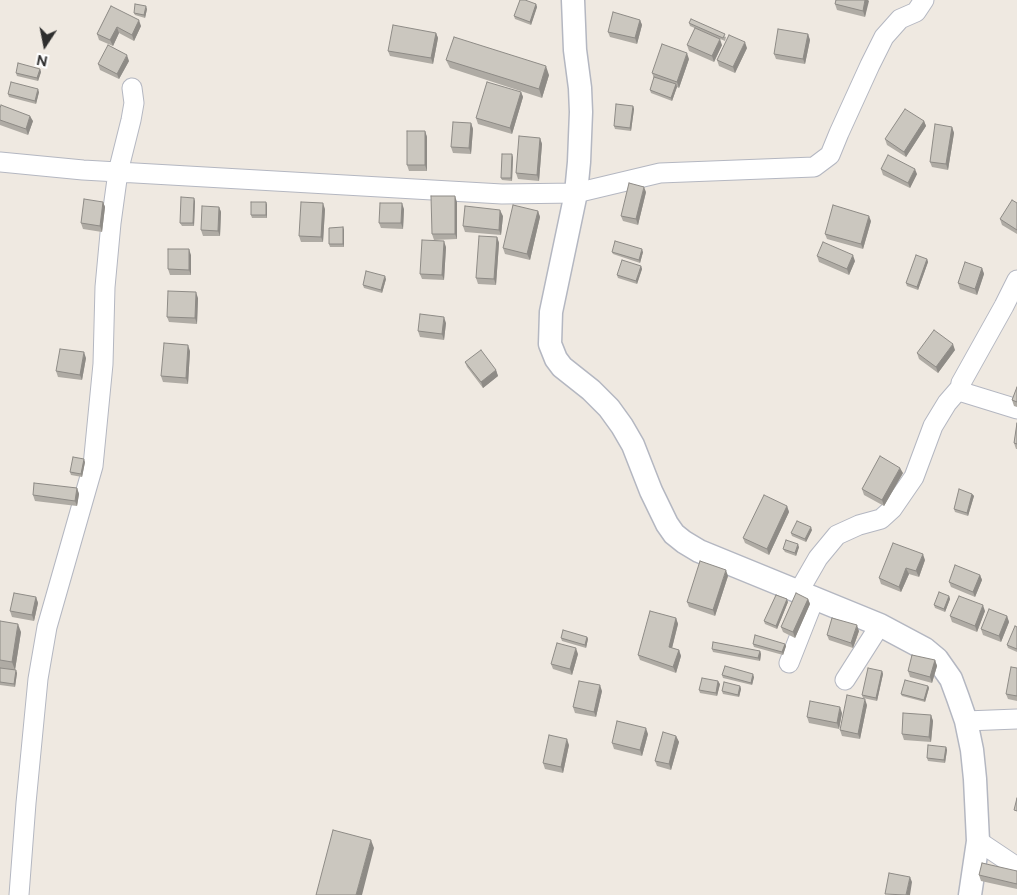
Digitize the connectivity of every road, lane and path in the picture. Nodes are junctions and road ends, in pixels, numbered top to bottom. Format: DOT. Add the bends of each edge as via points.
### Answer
graph roads {
  1 [pos="573,0"];
  2 [pos="924,0"];
  3 [pos="132,88"];
  4 [pos="0,162"];
  5 [pos="118,172"];
  6 [pos="576,193"];
  7 [pos="1017,280"];
  8 [pos="960,388"];
  9 [pos="1017,409"];
  10 [pos="807,594"];
  11 [pos="880,625"];
  12 [pos="789,663"];
  13 [pos="845,680"];
  14 [pos="1017,719"];
  15 [pos="966,721"];
  16 [pos="978,840"];
  17 [pos="1017,867"];
  18 [pos="18,895"];
  19 [pos="970,895"];
  1 -- 6 [label="street" via="581,112"];
  2 -- 6 [label="street" via="916,12 900,19 884,37 830,155 814,167 660,172"];
  3 -- 5 [label="street" via="134,103"];
  4 -- 5 [label="street"];
  5 -- 6 [label="street" via="502,194"];
  5 -- 18 [label="street" via="105,287 104,364 92,466 47,627 38,679"];
  6 -- 10 [label="street" via="551,312 550,344 556,359 609,408 622,426 674,534 699,551"];
  7 -- 8 [label="street"];
  8 -- 9 [label="street" via="962,392"];
  8 -- 10 [label="street" via="933,426 914,477 892,509 881,519 837,535 818,558"];
  10 -- 11 [label="street"];
  10 -- 12 [label="street"];
  11 -- 13 [label="street"];
  11 -- 15 [label="street" via="937,659 951,679"];
  14 -- 15 [label="street"];
  15 -- 16 [label="street" via="975,779"];
  16 -- 17 [label="street"];
  16 -- 19 [label="street"];
}
